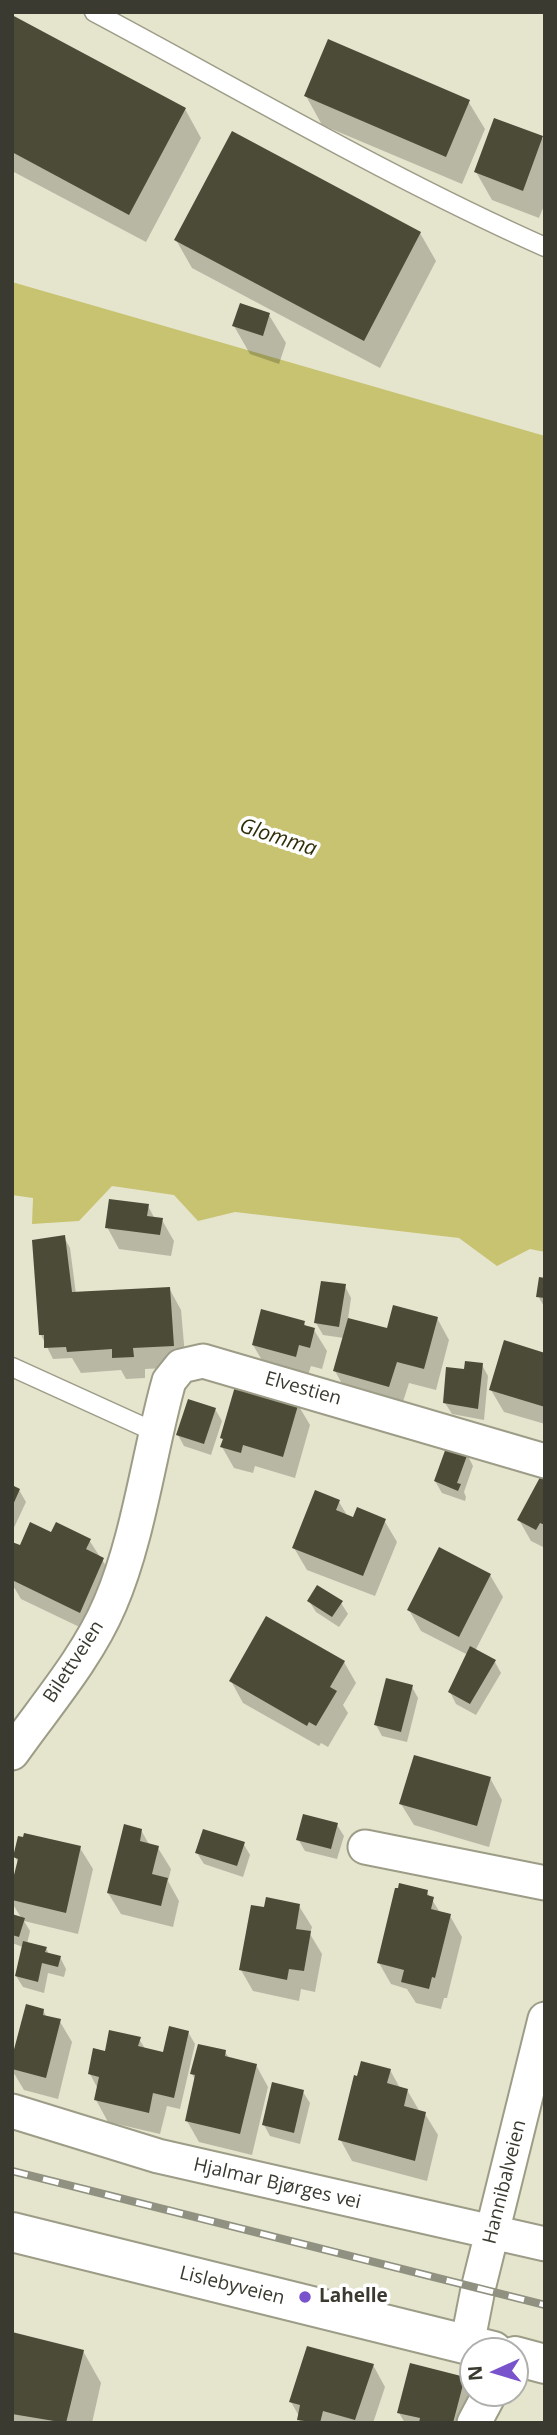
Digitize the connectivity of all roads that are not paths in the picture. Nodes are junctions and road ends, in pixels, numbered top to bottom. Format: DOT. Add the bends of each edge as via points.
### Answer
graph roads {
  1 [pos="94,12"];
  2 [pos="545,247"];
  3 [pos="12,1367"];
  4 [pos="155,1432"];
  5 [pos="545,1461"];
  6 [pos="144,1484"];
  7 [pos="12,1752"];
  8 [pos="365,1847"];
  9 [pos="545,1883"];
  10 [pos="545,2019"];
  11 [pos="12,2111"];
  12 [pos="12,2232"];
  13 [pos="493,2234"];
  14 [pos="545,2244"];
  15 [pos="481,2337"];
  16 [pos="459,2343"];
  17 [pos="483,2407"];
  18 [pos="474,2423"];
  1 -- 2 [label="lane" via="309,131"];
  3 -- 4 [label="lane"];
  4 -- 5 [label="street, Elvestien" via="169,1381 181,1366 204,1361"];
  4 -- 6 [label="street, Elvestien"];
  6 -- 7 [label="street, Bilettveien" via="110,1605 87,1647"];
  8 -- 9 [label="street"];
  10 -- 13 [label="street, Hannibalveien"];
  11 -- 13 [label="street, Hjalmar Bjørges vei" via="159,2156"];
  12 -- 16 [label="street, Lislebyveien"];
  13 -- 14 [label="street, Hjalmar Bjørges vei"];
  13 -- 15 [label="street, Hannibalveien"];
  17 -- 18 [label="street"];
}
